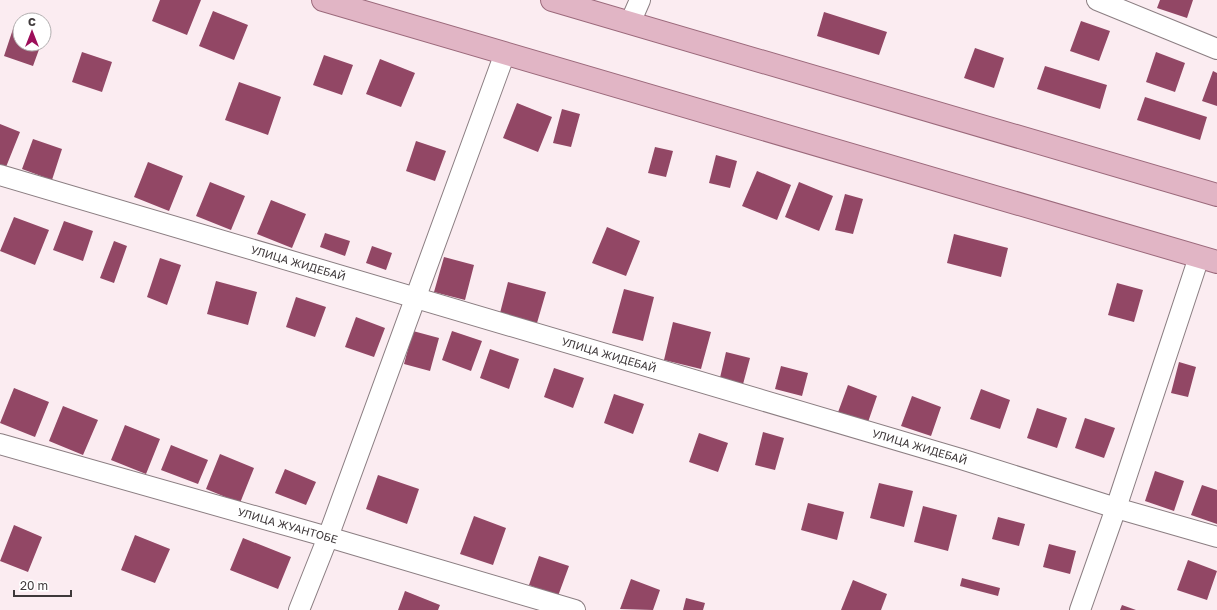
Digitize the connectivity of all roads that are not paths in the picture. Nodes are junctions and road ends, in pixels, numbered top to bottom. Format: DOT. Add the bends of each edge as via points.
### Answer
graph roads {
  1 [pos="323,0"];
  2 [pos="552,0"];
  3 [pos="640,0"];
  4 [pos="1097,0"];
  5 [pos="630,23"];
  6 [pos="1217,49"];
  7 [pos="505,53"];
  8 [pos="0,176"];
  9 [pos="1217,195"];
  10 [pos="1208,260"];
  11 [pos="416,298"];
  12 [pos="0,444"];
  13 [pos="1116,508"];
  14 [pos="328,537"];
  15 [pos="1217,537"];
  16 [pos="299,610"];
  17 [pos="575,610"];
  18 [pos="1080,610"];
  1 -- 7 [label="main road"];
  2 -- 5 [label="main road"];
  3 -- 5 [label="street"];
  4 -- 6 [label="street"];
  5 -- 9 [label="main road"];
  7 -- 10 [label="main road"];
  7 -- 11 [label="street"];
  8 -- 11 [label="street, УЛИЦА ЖИДЕБАЙ"];
  10 -- 13 [label="street"];
  11 -- 13 [label="street, УЛИЦА ЖИДЕБАЙ" via="961,459"];
  11 -- 14 [label="street"];
  12 -- 14 [label="street, УЛИЦА ЖУАНТОБЕ"];
  13 -- 15 [label="street, УЛИЦА ЖИДЕБАЙ"];
  13 -- 18 [label="street"];
  14 -- 16 [label="street"];
  14 -- 17 [label="street, УЛИЦА ЖУАНТОБЕ"];
}
